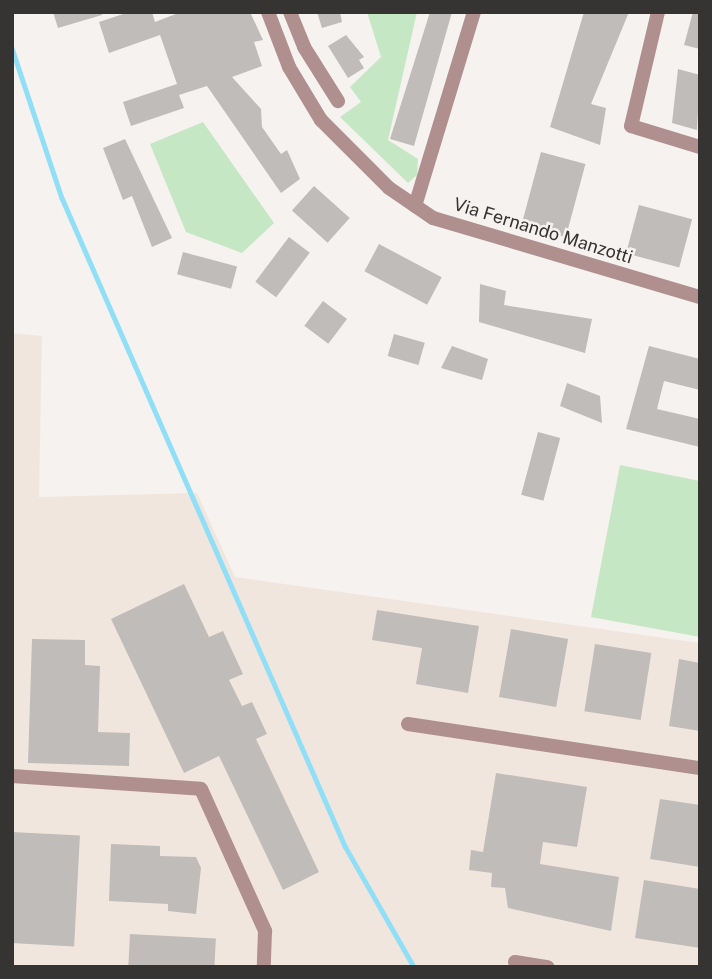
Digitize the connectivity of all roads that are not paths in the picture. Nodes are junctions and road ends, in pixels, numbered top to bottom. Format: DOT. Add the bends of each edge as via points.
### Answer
graph roads {
  1 [pos="268,12"];
  2 [pos="290,12"];
  3 [pos="474,12"];
  4 [pos="658,12"];
  5 [pos="338,101"];
  6 [pos="700,147"];
  7 [pos="415,206"];
  8 [pos="700,297"];
  9 [pos="408,724"];
  10 [pos="700,768"];
  11 [pos="12,776"];
  12 [pos="515,962"];
  13 [pos="264,967"];
  14 [pos="548,967"];
  1 -- 7 [label="street, Via Fernando Manzotti" via="289,67 321,120 363,165"];
  2 -- 5 [label="street" via="304,47"];
  3 -- 7 [label="street"];
  4 -- 6 [label="street" via="631,126"];
  7 -- 8 [label="street, Via Fernando Manzotti" via="460,230"];
  9 -- 10 [label="street"];
  11 -- 13 [label="street" via="201,789 265,931"];
  12 -- 14 [label="street"];
}
